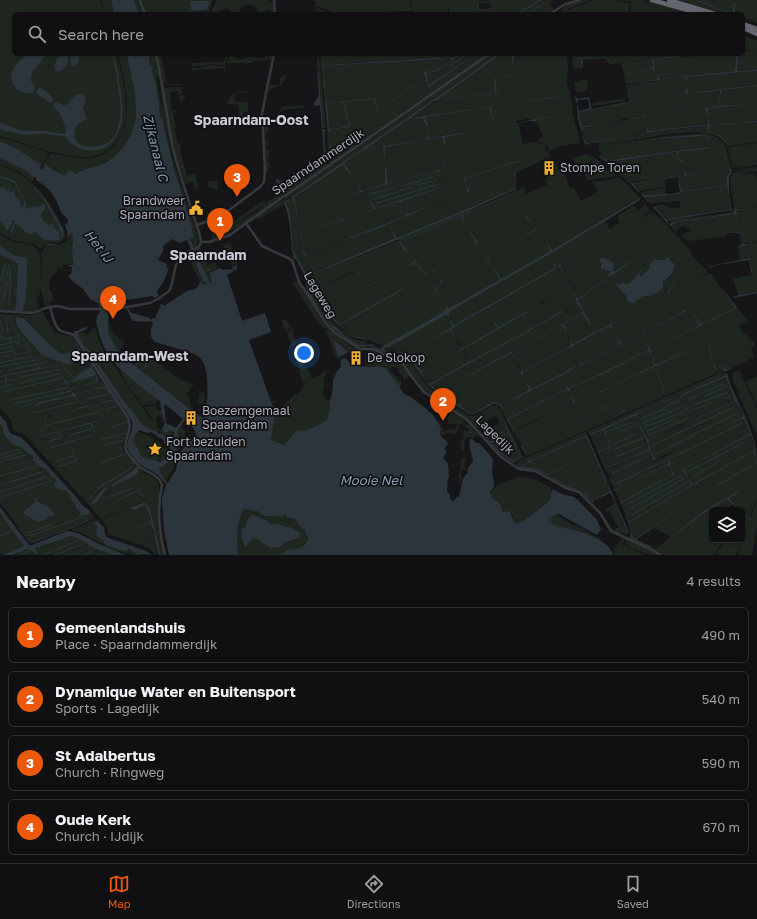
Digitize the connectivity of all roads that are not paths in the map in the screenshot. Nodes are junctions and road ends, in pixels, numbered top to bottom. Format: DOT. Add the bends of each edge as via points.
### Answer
graph roads {
  1 [pos="140,0"];
  2 [pos="274,0"];
  3 [pos="580,0"];
  4 [pos="652,0"];
  5 [pos="669,0"];
  6 [pos="144,12"];
  7 [pos="275,12"];
  8 [pos="553,12"];
  9 [pos="695,12"];
  10 [pos="708,12"];
  11 [pos="745,25"];
  12 [pos="745,29"];
  13 [pos="757,29"];
  14 [pos="757,34"];
  15 [pos="156,56"];
  16 [pos="274,56"];
  17 [pos="486,56"];
  18 [pos="246,223"];
  19 [pos="197,225"];
  20 [pos="201,242"];
  21 [pos="50,307"];
  22 [pos="0,311"];
  23 [pos="360,349"];
  24 [pos="165,555"];
  25 [pos="660,555"];
  1 -- 6 [label="street"];
  2 -- 7 [label="street"];
  3 -- 8 [label="street" via="564,5"];
  4 -- 9 [label="highway"];
  5 -- 10 [label="highway"];
  11 -- 13 [label="highway"];
  12 -- 14 [label="highway"];
  15 -- 19 [label="street" via="173,147"];
  16 -- 19 [label="street" via="262,114 264,182 225,213"];
  17 -- 18 [label="street, Spaarndammerdijk"];
  18 -- 20 [label="street, Spaarndammerdijk" via="230,235"];
  18 -- 23 [label="street, Lageweg" via="262,246 292,260 299,282 328,326"];
  19 -- 20 [label="street"];
  20 -- 21 [label="street" via="199,247 190,251 176,265 169,291 154,301 108,309"];
  21 -- 22 [label="street" via="32,313"];
  21 -- 24 [label="street" via="58,329 74,335 128,418 128,454 140,467 155,475 162,484 159,515"];
  23 -- 25 [label="street, Lagedijk" via="372,349 403,364 424,392 466,419 501,457 519,469 535,472 579,492 600,513 611,531"];
}
